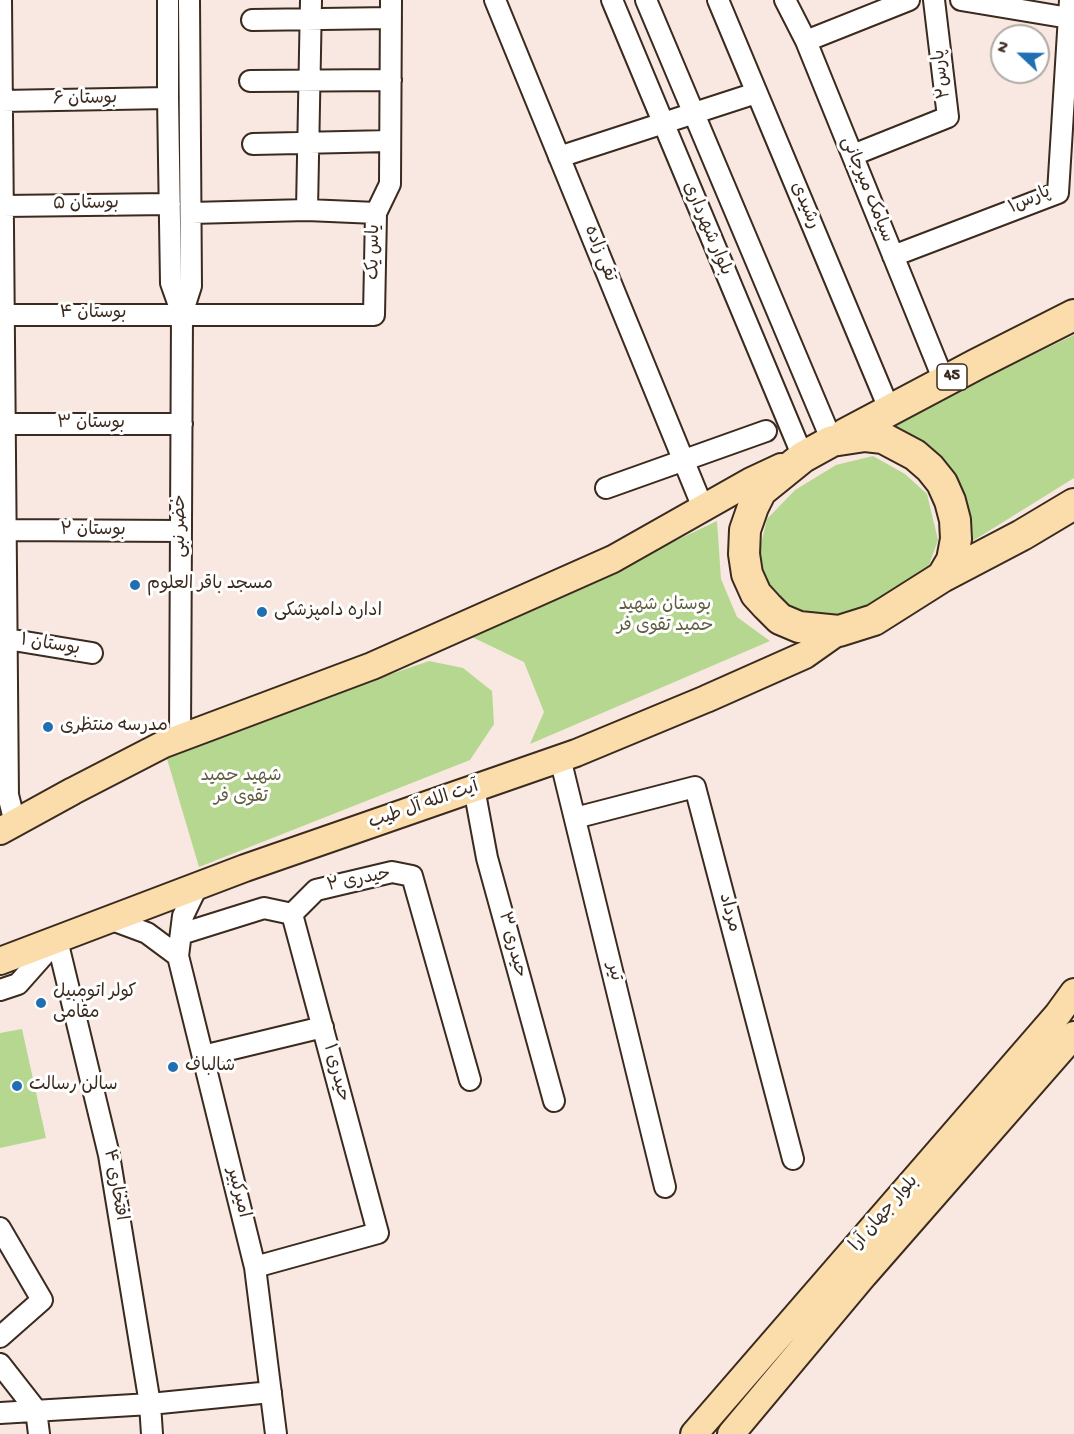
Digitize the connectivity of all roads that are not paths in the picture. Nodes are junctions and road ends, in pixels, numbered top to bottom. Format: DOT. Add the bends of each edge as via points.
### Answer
graph roads {
  1 [pos="1,0"];
  2 [pos="168,0"];
  3 [pos="189,0"];
  4 [pos="495,0"];
  5 [pos="612,0"];
  6 [pos="646,0"];
  7 [pos="718,0"];
  8 [pos="785,0"];
  9 [pos="909,0"];
  10 [pos="934,0"];
  11 [pos="961,0"];
  12 [pos="869,8"];
  13 [pos="391,9"];
  14 [pos="1069,9"];
  15 [pos="311,10"];
  16 [pos="252,20"];
  17 [pos="806,41"];
  18 [pos="391,80"];
  19 [pos="250,81"];
  20 [pos="310,81"];
  21 [pos="756,93"];
  22 [pos="168,98"];
  23 [pos="2,101"];
  24 [pos="693,114"];
  25 [pos="661,122"];
  26 [pos="390,141"];
  27 [pos="309,142"];
  28 [pos="253,144"];
  29 [pos="853,155"];
  30 [pos="559,157"];
  31 [pos="170,204"];
  32 [pos="3,206"];
  33 [pos="308,210"];
  34 [pos="191,213"];
  35 [pos="376,213"];
  36 [pos="893,256"];
  37 [pos="182,314"];
  38 [pos="4,315"];
  39 [pos="1074,315"];
  40 [pos="944,381"];
  41 [pos="890,411"];
  42 [pos="2,424"];
  43 [pos="182,424"];
  44 [pos="766,431"];
  45 [pos="832,441"];
  46 [pos="803,457"];
  47 [pos="683,460"];
  48 [pos="606,488"];
  49 [pos="1074,504"];
  50 [pos="703,508"];
  51 [pos="1074,516"];
  52 [pos="6,530"];
  53 [pos="181,531"];
  54 [pos="1022,535"];
  55 [pos="942,577"];
  56 [pos="839,631"];
  57 [pos="7,639"];
  58 [pos="92,653"];
  59 [pos="180,738"];
  60 [pos="4,750"];
  61 [pos="560,758"];
  62 [pos="474,788"];
  63 [pos="575,818"];
  64 [pos="7,827"];
  65 [pos="197,887"];
  66 [pos="292,914"];
  67 [pos="112,920"];
  68 [pos="181,934"];
  69 [pos="57,940"];
  70 [pos="178,956"];
  71 [pos="0,962"];
  72 [pos="0,990"];
  73 [pos="1074,992"];
  74 [pos="323,1027"];
  75 [pos="1074,1035"];
  76 [pos="203,1056"];
  77 [pos="470,1080"];
  78 [pos="554,1101"];
  79 [pos="793,1159"];
  80 [pos="665,1187"];
  81 [pos="0,1228"];
  82 [pos="255,1267"];
  83 [pos="0,1337"];
  84 [pos="0,1364"];
  85 [pos="271,1392"];
  86 [pos="150,1404"];
  87 [pos="36,1410"];
  88 [pos="0,1413"];
  89 [pos="39,1434"];
  90 [pos="152,1434"];
  91 [pos="276,1434"];
  92 [pos="694,1434"];
  93 [pos="731,1434"];
  1 -- 23 [label="street"];
  2 -- 22 [label="street, خضر نبی"];
  3 -- 34 [label="street, خضر نبی"];
  4 -- 30 [label="street, تقی زاده"];
  5 -- 25 [label="street, بلوار شهرداری"];
  6 -- 24 [label="street, بلوار شهرداری"];
  7 -- 21 [label="street, رشیدی"];
  8 -- 17 [label="street, سیامک میرجانی"];
  9 -- 12 [label="street"];
  10 -- 29 [label="street, پارس۲" via="948,117"];
  11 -- 14 [label="street"];
  12 -- 17 [label="street"];
  13 -- 15 [label="street"];
  13 -- 18 [label="street, یاس یک"];
  14 -- 36 [label="street, پارس۱" via="1058,193"];
  15 -- 16 [label="street"];
  15 -- 20 [label="street"];
  17 -- 29 [label="street, سیامک میرجانی"];
  18 -- 20 [label="street"];
  18 -- 26 [label="street, یاس یک"];
  19 -- 20 [label="street"];
  20 -- 27 [label="street"];
  21 -- 24 [label="street"];
  21 -- 41 [label="street, رشیدی"];
  22 -- 23 [label="street, بوستان ۶"];
  22 -- 31 [label="street, خضر نبی"];
  23 -- 32 [label="street"];
  24 -- 25 [label="street"];
  24 -- 45 [label="street, بلوار شهرداری"];
  25 -- 30 [label="street"];
  25 -- 46 [label="street, بلوار شهرداری"];
  26 -- 27 [label="street"];
  26 -- 35 [label="street, یاس یک" via="390,184"];
  27 -- 28 [label="street"];
  27 -- 33 [label="street"];
  29 -- 36 [label="street, سیامک میرجانی"];
  30 -- 47 [label="street, تقی زاده"];
  31 -- 32 [label="street, بوستان ۵"];
  31 -- 37 [label="street, خضر نبی" via="171,283"];
  32 -- 38 [label="street"];
  33 -- 34 [label="street"];
  33 -- 35 [label="street"];
  34 -- 37 [label="street, خضر نبی" via="191,286"];
  35 -- 37 [label="street, یاس یک" via="374,315"];
  36 -- 40 [label="street, سیامک میرجانی"];
  37 -- 38 [label="street, بوستان ۴"];
  37 -- 43 [label="street, خضر نبی"];
  38 -- 42 [label="street"];
  39 -- 40 [label="highway, 45"];
  40 -- 41 [label="highway, 45"];
  41 -- 45 [label="highway, 45"];
  42 -- 43 [label="street, بوستان ۳"];
  42 -- 52 [label="street"];
  43 -- 53 [label="street, خضر نبی"];
  44 -- 47 [label="street"];
  45 -- 46 [label="highway"];
  45 -- 55 [label="highway" via="865,435 883,438 930,468 946,492 955,520 952,560"];
  46 -- 50 [label="main road"];
  46 -- 56 [label="highway" via="761,491 753,507 745,530 747,574 756,594 780,619 799,627"];
  47 -- 48 [label="street"];
  47 -- 50 [label="street, تقی زاده"];
  49 -- 54 [label="highway"];
  50 -- 59 [label="main road" via="613,559 382,662"];
  51 -- 54 [label="main road"];
  52 -- 53 [label="street, بوستان ۲"];
  52 -- 57 [label="street"];
  53 -- 59 [label="street, خضر نبی"];
  54 -- 55 [label="highway"];
  55 -- 56 [label="highway" via="874,620"];
  56 -- 61 [label="main road, آیت الله آل طیب" via="806,655"];
  57 -- 58 [label="street, بوستان ۱"];
  57 -- 60 [label="street"];
  59 -- 64 [label="main road"];
  60 -- 64 [label="street"];
  61 -- 62 [label="main road, آیت الله آل طیب"];
  61 -- 63 [label="street, تیر"];
  62 -- 65 [label="main road, آیت الله آل طیب"];
  62 -- 78 [label="street, حیدری ۳" via="487,858"];
  63 -- 79 [label="street, مرداد" via="695,787"];
  63 -- 80 [label="street, تیر"];
  65 -- 67 [label="main road, آیت الله آل طیب"];
  65 -- 68 [label="street" via="183,915"];
  66 -- 68 [label="street" via="264,908"];
  66 -- 74 [label="street, حیدری ۱"];
  66 -- 77 [label="street, حیدری ۲" via="316,890 392,872 412,876"];
  67 -- 69 [label="main road, آیت الله آل طیب"];
  67 -- 70 [label="street" via="147,933"];
  68 -- 70 [label="street"];
  69 -- 71 [label="main road, آیت الله آل طیب"];
  69 -- 72 [label="street" via="18,984"];
  69 -- 86 [label="street, افتخاری ۴" via="109,1155"];
  70 -- 76 [label="street, امیرکبیر"];
  73 -- 92 [label="main road, بلوار جهان آرا"];
  74 -- 76 [label="street"];
  74 -- 82 [label="street, حیدری ۱" via="378,1233"];
  75 -- 93 [label="main road, بلوار جهان آرا"];
  76 -- 82 [label="street, امیرکبیر"];
  81 -- 83 [label="street" via="42,1300"];
  82 -- 85 [label="street, امیرکبیر"];
  84 -- 87 [label="street"];
  85 -- 86 [label="street"];
  85 -- 91 [label="street, امیرکبیر"];
  86 -- 87 [label="street"];
  86 -- 90 [label="street, افتخاری ۴"];
  87 -- 88 [label="street"];
  87 -- 89 [label="street"];
}
